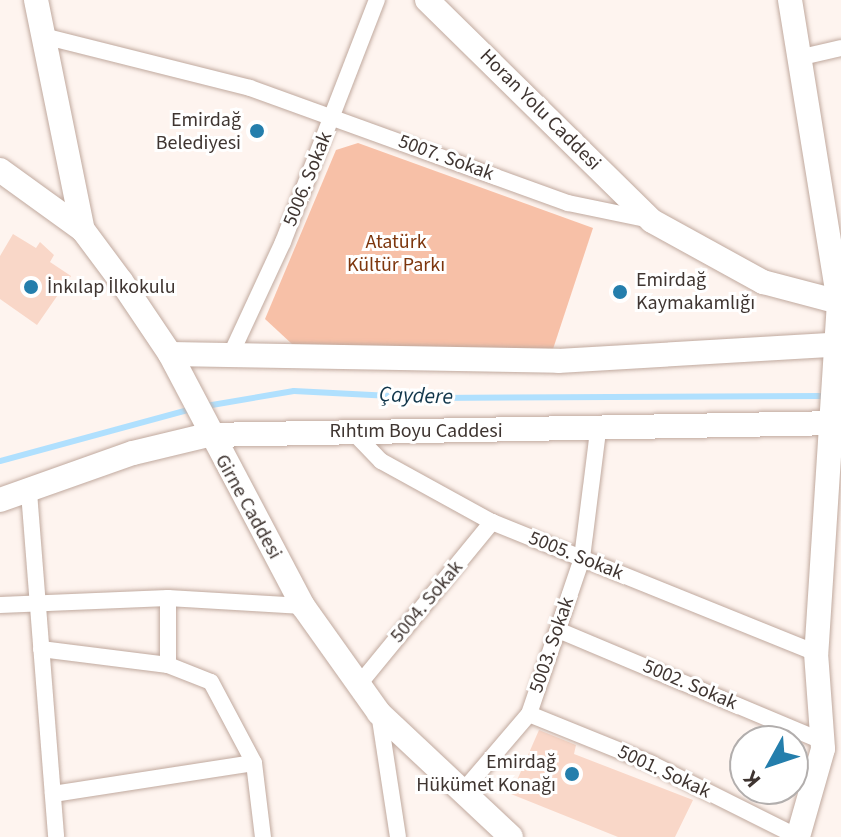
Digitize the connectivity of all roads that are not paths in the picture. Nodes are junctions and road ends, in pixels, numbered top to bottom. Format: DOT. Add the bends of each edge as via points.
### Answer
graph roads {
  1 [pos="36,0"];
  2 [pos="377,0"];
  3 [pos="427,0"];
  4 [pos="790,0"];
  5 [pos="43,36"];
  6 [pos="841,48"];
  7 [pos="798,58"];
  8 [pos="333,117"];
  9 [pos="0,170"];
  10 [pos="652,221"];
  11 [pos="83,230"];
  12 [pos="839,276"];
  13 [pos="839,302"];
  14 [pos="837,344"];
  15 [pos="231,354"];
  16 [pos="175,362"];
  17 [pos="836,423"];
  18 [pos="352,430"];
  19 [pos="598,431"];
  20 [pos="208,435"];
  21 [pos="29,492"];
  22 [pos="0,500"];
  23 [pos="492,522"];
  24 [pos="582,558"];
  25 [pos="168,598"];
  26 [pos="38,602"];
  27 [pos="0,605"];
  28 [pos="303,606"];
  29 [pos="558,630"];
  30 [pos="41,649"];
  31 [pos="816,653"];
  32 [pos="168,665"];
  33 [pos="361,682"];
  34 [pos="379,713"];
  35 [pos="529,714"];
  36 [pos="822,741"];
  37 [pos="254,763"];
  38 [pos="464,790"];
  39 [pos="53,794"];
  40 [pos="56,837"];
  41 [pos="263,837"];
  42 [pos="398,837"];
  43 [pos="511,837"];
  44 [pos="798,837"];
  1 -- 5 [label="street"];
  2 -- 8 [label="street, 5006. Sokak"];
  3 -- 10 [label="street, Horan Yolu Caddesi"];
  4 -- 7 [label="street"];
  5 -- 8 [label="street, 5007. Sokak" via="250,88"];
  5 -- 11 [label="street"];
  6 -- 7 [label="street"];
  7 -- 12 [label="street"];
  8 -- 10 [label="street, 5007. Sokak" via="568,203"];
  8 -- 15 [label="street, 5006. Sokak"];
  9 -- 11 [label="street, Girne Caddesi"];
  10 -- 13 [label="street, 5007. Sokak" via="763,282"];
  11 -- 16 [label="street, Girne Caddesi"];
  12 -- 13 [label="street"];
  13 -- 14 [label="street"];
  14 -- 15 [label="street" via="558,361"];
  14 -- 17 [label="street"];
  15 -- 16 [label="street"];
  16 -- 20 [label="street, Girne Caddesi"];
  17 -- 19 [label="street, Rıhtım Boyu Caddesi"];
  17 -- 31 [label="street"];
  18 -- 19 [label="street, Rıhtım Boyu Caddesi"];
  18 -- 20 [label="street, Rıhtım Boyu Caddesi"];
  18 -- 23 [label="street, 5005. Sokak" via="381,461"];
  19 -- 24 [label="street, 5003. Sokak"];
  20 -- 21 [label="street, Rıhtım Boyu Caddesi" via="133,453"];
  20 -- 28 [label="street, Girne Caddesi"];
  21 -- 22 [label="street, Rıhtım Boyu Caddesi"];
  21 -- 26 [label="street"];
  23 -- 24 [label="street, 5005. Sokak"];
  23 -- 33 [label="street, 5004. Sokak"];
  24 -- 29 [label="street, 5003. Sokak"];
  24 -- 31 [label="street, 5005. Sokak"];
  25 -- 26 [label="street"];
  25 -- 28 [label="street"];
  25 -- 32 [label="street"];
  26 -- 27 [label="street"];
  26 -- 30 [label="street"];
  28 -- 33 [label="street, Girne Caddesi"];
  29 -- 35 [label="street, 5003. Sokak"];
  29 -- 36 [label="street, 5002. Sokak"];
  30 -- 32 [label="street"];
  30 -- 39 [label="street"];
  31 -- 36 [label="street"];
  32 -- 37 [label="street" via="211,682"];
  33 -- 34 [label="street, Girne Caddesi"];
  34 -- 38 [label="street, Girne Caddesi"];
  34 -- 42 [label="street"];
  35 -- 38 [label="street, 5003. Sokak"];
  35 -- 44 [label="street, 5001. Sokak" via="650,763"];
  36 -- 44 [label="street"];
  37 -- 39 [label="street"];
  37 -- 41 [label="street"];
  38 -- 43 [label="street, Girne Caddesi"];
  39 -- 40 [label="street"];
}
